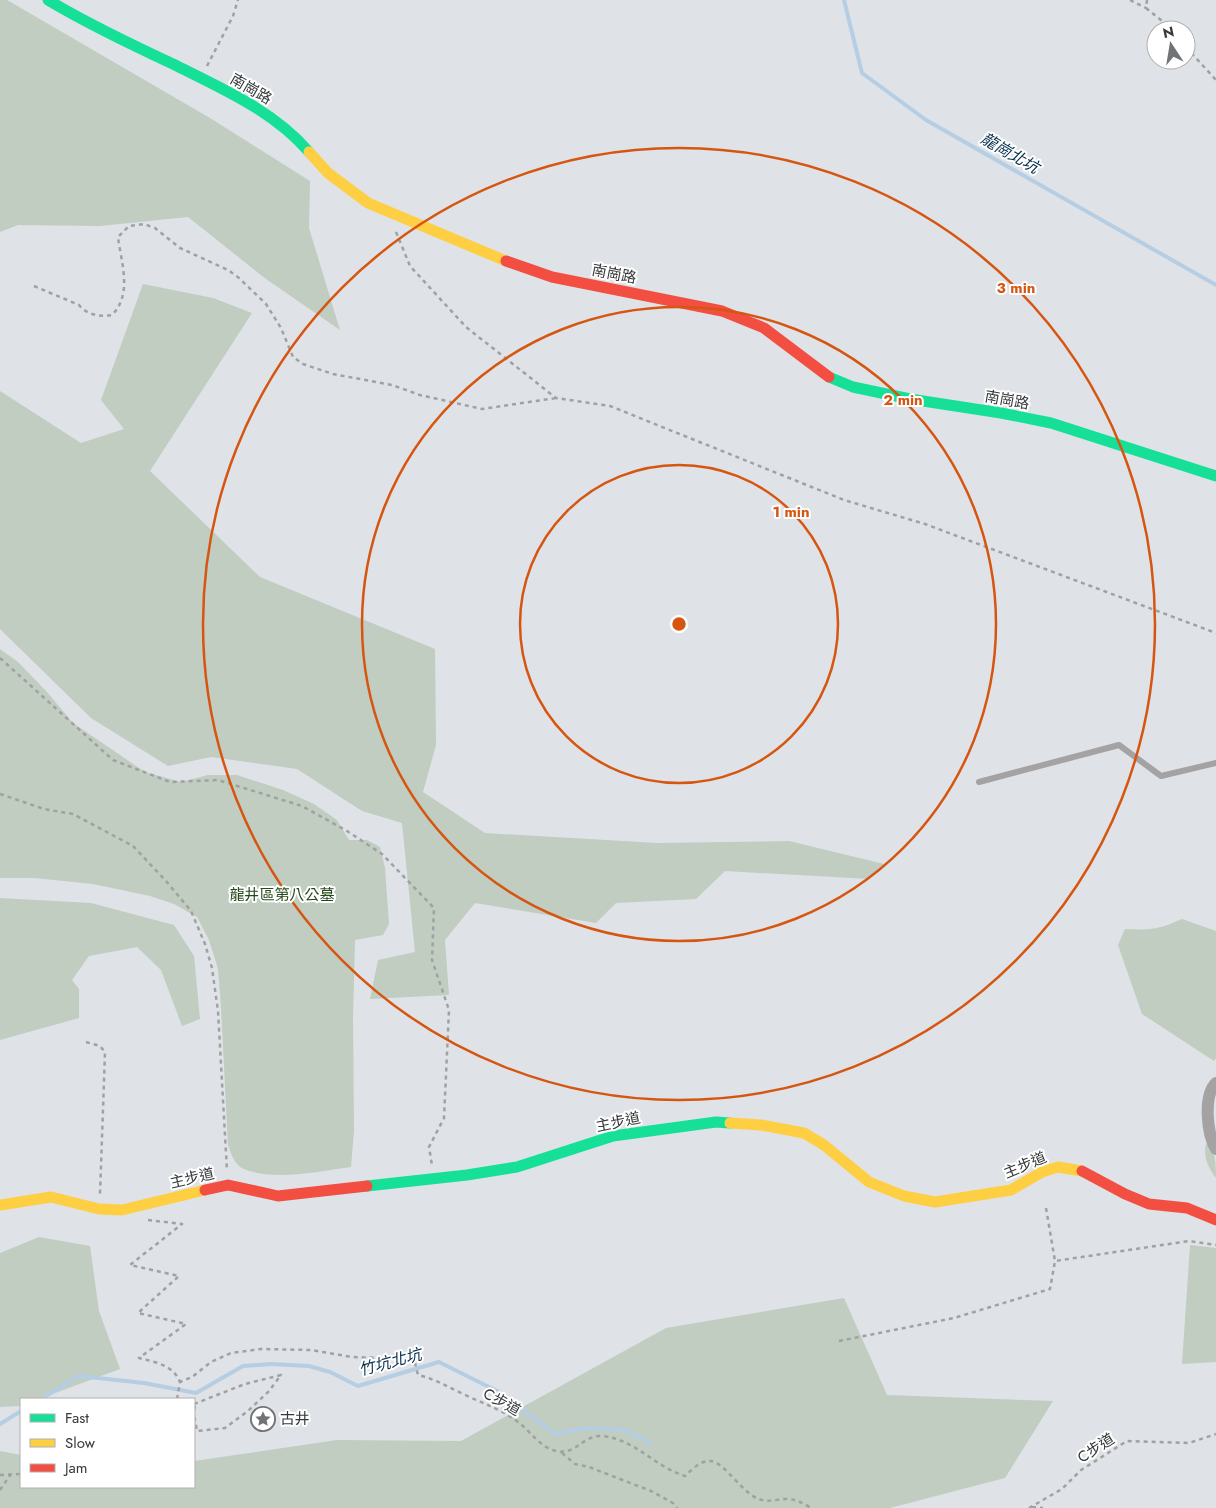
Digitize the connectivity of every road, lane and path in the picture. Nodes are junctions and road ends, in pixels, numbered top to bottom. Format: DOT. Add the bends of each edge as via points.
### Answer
graph roads {
  1 [pos="48,0"];
  2 [pos="238,0"];
  3 [pos="1130,0"];
  4 [pos="1147,0"];
  5 [pos="1146,8"];
  6 [pos="1161,20"];
  7 [pos="1196,58"];
  8 [pos="201,78"];
  9 [pos="1216,80"];
  10 [pos="387,212"];
  11 [pos="34,286"];
  12 [pos="556,398"];
  13 [pos="1216,476"];
  14 [pos="1216,633"];
  15 [pos="0,658"];
  16 [pos="1216,763"];
  17 [pos="979,782"];
  18 [pos="0,794"];
  19 [pos="86,1042"];
  20 [pos="1216,1083"];
  21 [pos="1216,1149"];
  22 [pos="433,1179"];
  23 [pos="228,1185"];
  24 [pos="152,1203"];
  25 [pos="0,1205"];
  26 [pos="1046,1208"];
  27 [pos="99,1209"];
  28 [pos="1216,1220"];
  29 [pos="1216,1245"];
  30 [pos="1055,1261"];
  31 [pos="839,1341"];
  32 [pos="180,1382"];
  33 [pos="178,1398"];
  34 [pos="195,1404"];
  35 [pos="195,1420"];
  36 [pos="1216,1434"];
  37 [pos="562,1453"];
  38 [pos="11,1474"];
  39 [pos="20,1474"];
  40 [pos="0,1476"];
  41 [pos="0,1490"];
  42 [pos="1030,1507"];
  43 [pos="677,1508"];
  44 [pos="811,1508"];
  45 [pos="1043,1508"];
  1 -- 8 [label="street, 南崗路" via="85,22"];
  2 -- 8 [label="path"];
  3 -- 5 [label="path"];
  4 -- 5 [label="path"];
  5 -- 6 [label="path"];
  7 -- 9 [label="path"];
  8 -- 10 [label="street, 南崗路" via="262,112 300,141 328,173 368,203"];
  10 -- 12 [label="path" via="410,266 466,327"];
  10 -- 13 [label="street, 南崗路" via="490,256 552,277 722,311 764,328 832,379 854,387 1051,423"];
  11 -- 12 [label="path" via="79,305 84,311 112,315 122,299 125,282 118,237 129,226 144,224 155,228 180,248 239,278 266,304 281,328 292,357 303,364 332,374 392,385 482,409"];
  12 -- 14 [label="path" via="610,406 844,500 925,524"];
  15 -- 22 [label="path" via="114,760 170,782 218,780 302,806 382,854 434,908 432,960 448,1010 444,1118 429,1147"];
  16 -- 17 [label="lane" via="1161,776 1119,745"];
  18 -- 23 [label="path" via="44,810 73,814 133,846 190,911 210,960 217,1002"];
  19 -- 27 [label="path" via="100,1046 105,1052"];
  20 -- 21 [label="street" via="1208,1101 1209,1125"];
  22 -- 23 [label="street, 主步道" via="278,1196"];
  22 -- 28 [label="street, 主步道" via="517,1168 613,1136 716,1122 761,1125 804,1133 869,1182 904,1196 934,1202 1011,1190 1042,1172 1058,1168 1085,1171 1149,1204 1187,1208"];
  23 -- 24 [label="street, 主步道"];
  24 -- 27 [label="street, 主步道" via="122,1210"];
  24 -- 32 [label="path" via="148,1220 182,1224 130,1265 179,1276 138,1314 186,1324 139,1358 161,1364 177,1374"];
  25 -- 27 [label="street, 主步道" via="51,1198"];
  26 -- 30 [label="path"];
  29 -- 30 [label="path" via="1189,1242"];
  30 -- 31 [label="path" via="1050,1290 954,1318"];
  32 -- 33 [label="path"];
  32 -- 37 [label="path, C步道" via="231,1353 253,1350 311,1350 352,1357 414,1359 418,1375 491,1405 518,1422 548,1448"];
  34 -- 35 [label="path" via="245,1384 281,1376 248,1411 225,1428 197,1431"];
  36 -- 42 [label="path, C步道" via="1189,1443 1127,1441 1082,1470 1062,1489"];
  37 -- 43 [label="path, C步道" via="575,1464 651,1491"];
  37 -- 44 [label="path" via="601,1436 626,1442 674,1473 685,1476 703,1461 712,1460 758,1499 799,1501"];
  38 -- 39 [label="path"];
  38 -- 40 [label="path"];
  38 -- 41 [label="path"];
  42 -- 45 [label="path"];
}
